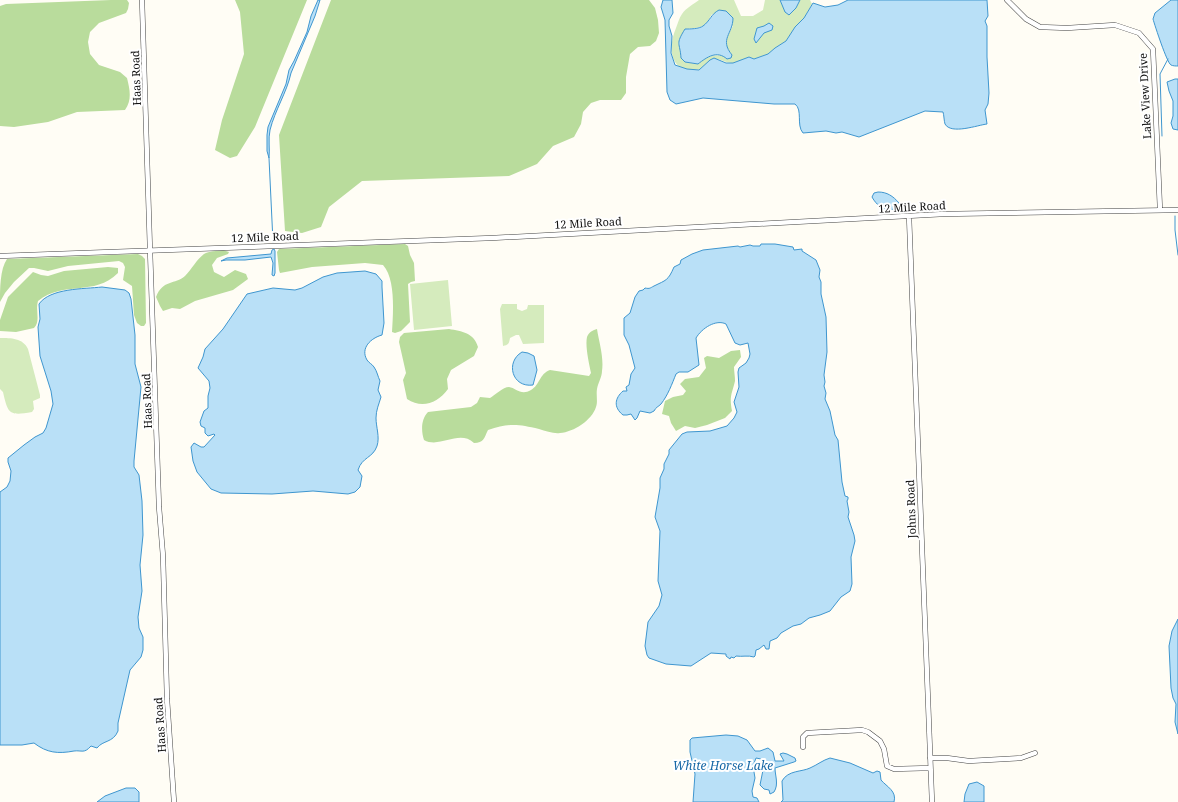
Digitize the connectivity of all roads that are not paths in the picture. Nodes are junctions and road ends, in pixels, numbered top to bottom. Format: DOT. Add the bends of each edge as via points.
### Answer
graph roads {
  1 [pos="142,0"];
  2 [pos="1007,0"];
  3 [pos="1160,210"];
  4 [pos="1178,210"];
  5 [pos="909,216"];
  6 [pos="150,250"];
  7 [pos="0,256"];
  8 [pos="803,747"];
  9 [pos="1035,753"];
  10 [pos="930,758"];
  11 [pos="930,768"];
  12 [pos="174,802"];
  13 [pos="932,802"];
  1 -- 6 [label="street, Haas Road"];
  2 -- 3 [label="street, Lake View Drive" via="1026,19 1040,27 1116,25 1139,33 1153,49"];
  3 -- 4 [label="street, 12 Mile Road"];
  3 -- 5 [label="street, 12 Mile Road"];
  5 -- 6 [label="street, 12 Mile Road" via="492,238"];
  5 -- 10 [label="street, Johns Road"];
  6 -- 7 [label="street, 12 Mile Road"];
  6 -- 12 [label="street, Haas Road" via="167,699"];
  8 -- 11 [label="street" via="803,737 807,733 862,730 880,741 887,766 890,768"];
  9 -- 10 [label="street" via="1021,758 970,761"];
  10 -- 11 [label="street, Johns Road"];
  11 -- 13 [label="street, Johns Road"];
}
